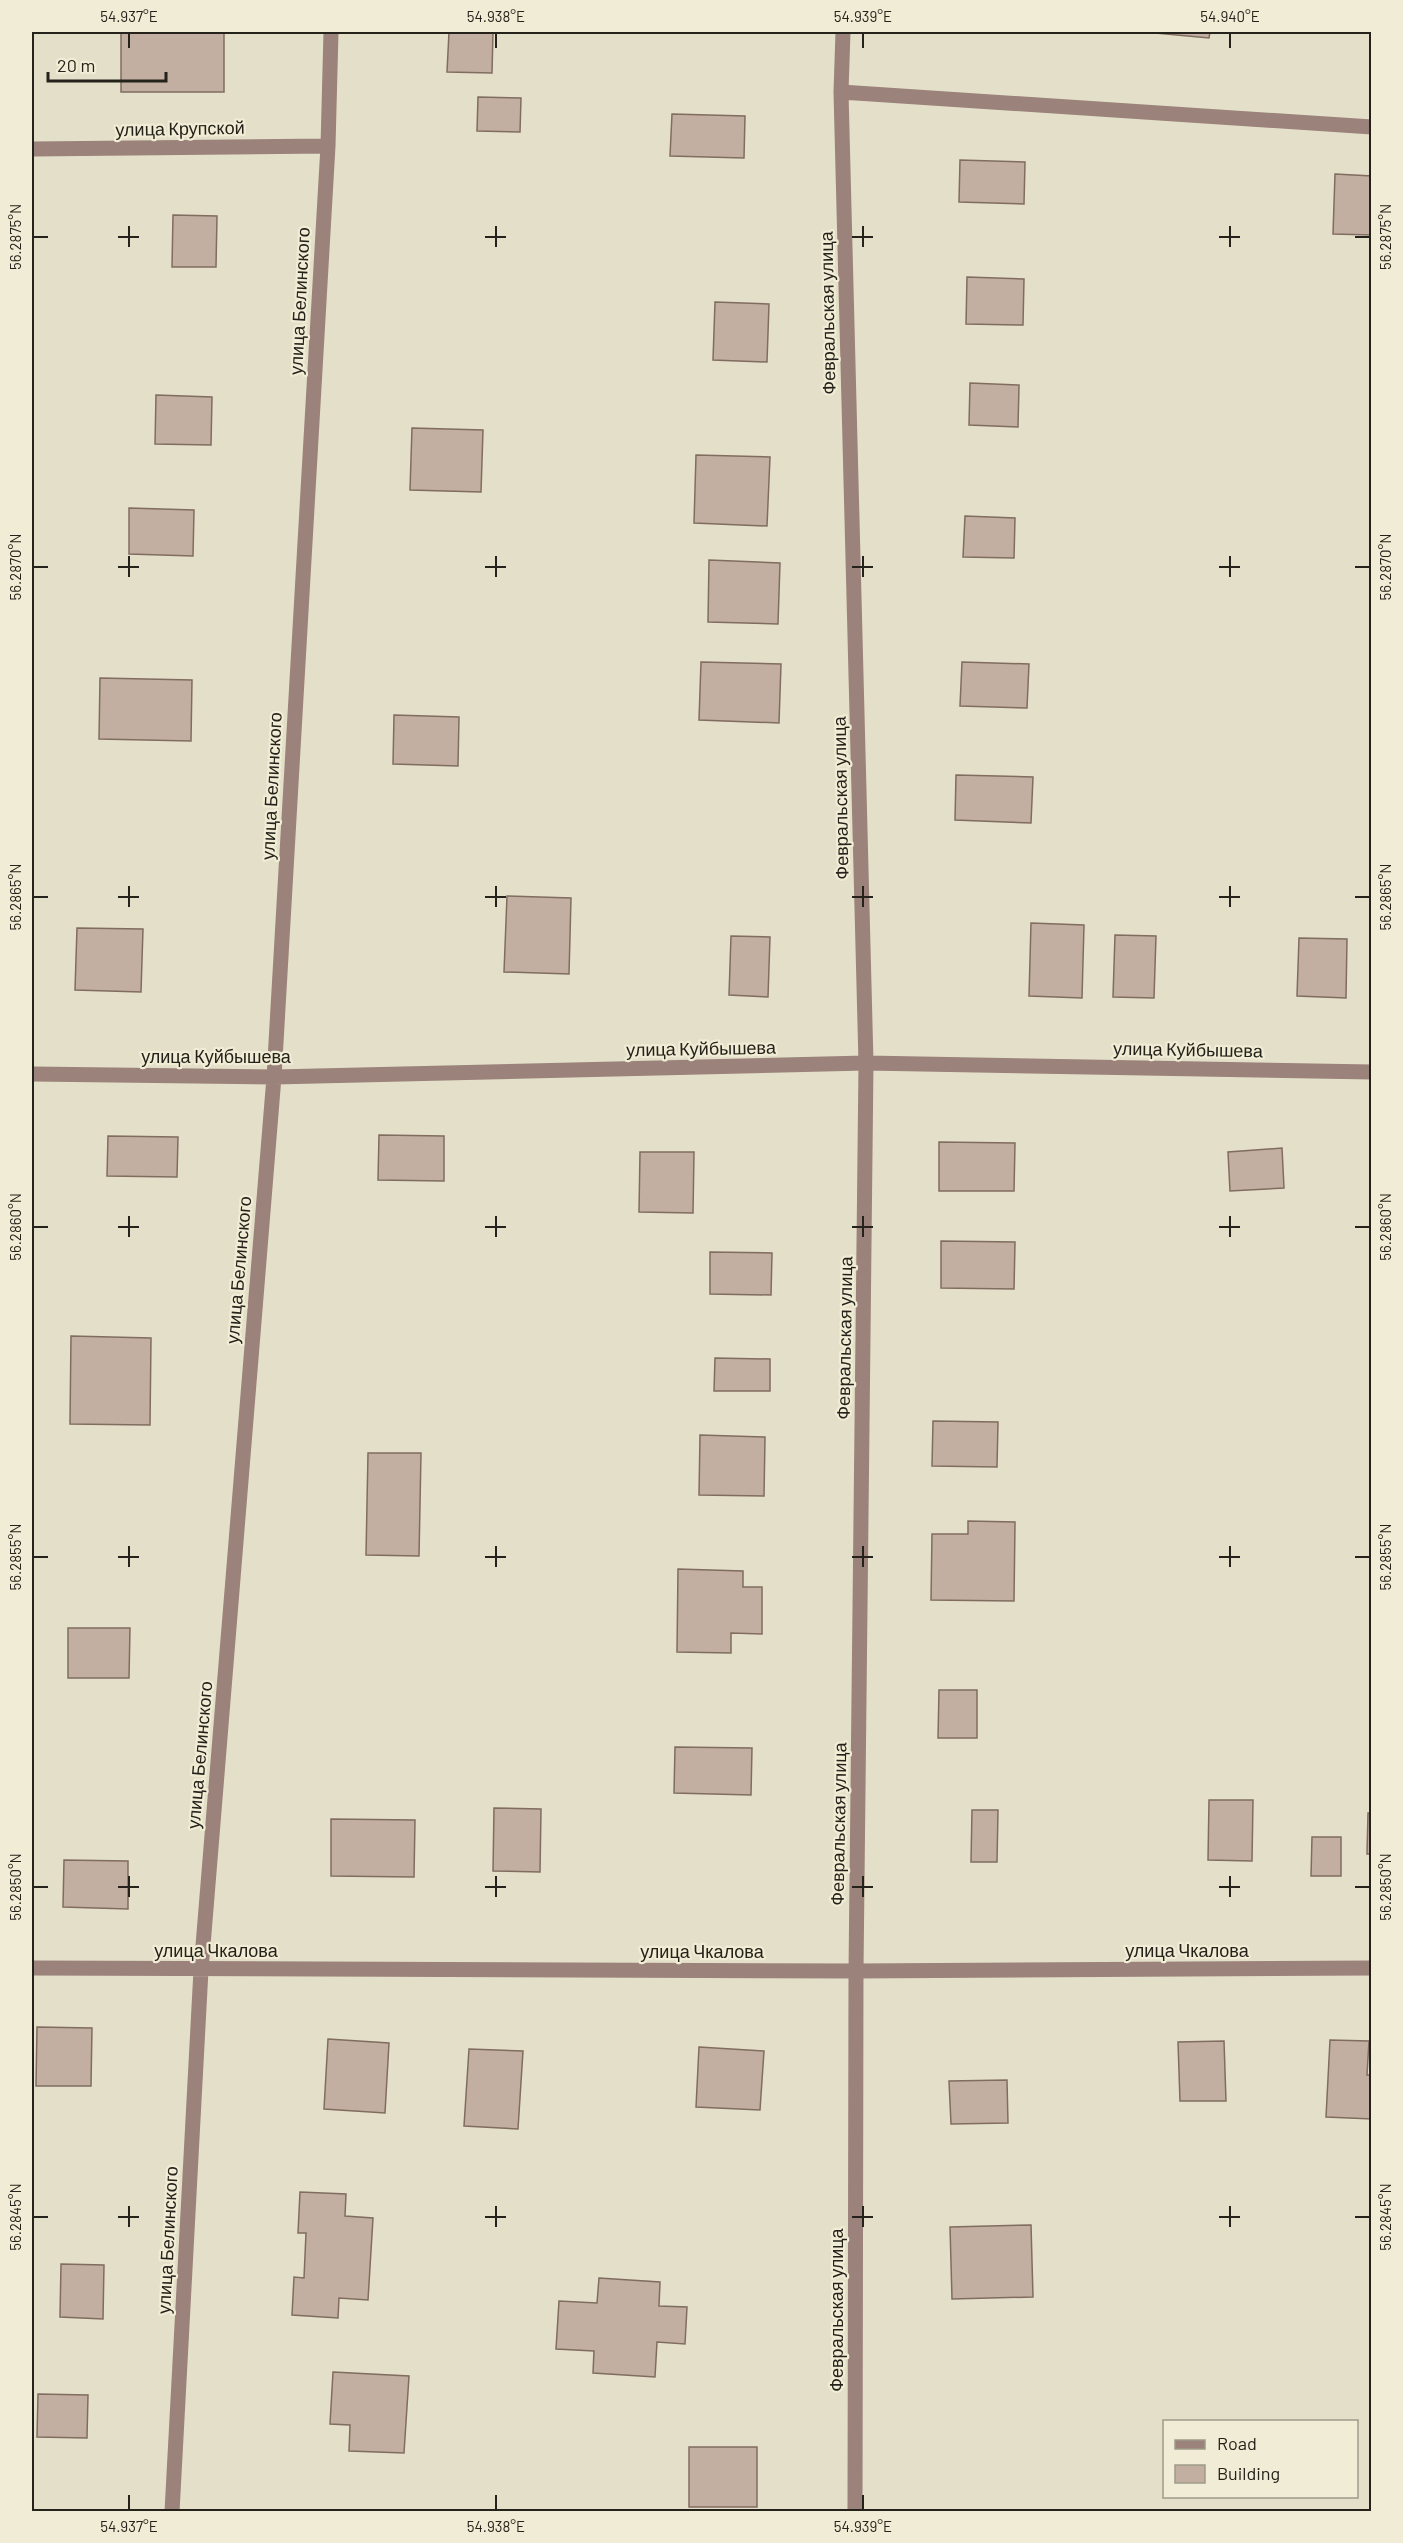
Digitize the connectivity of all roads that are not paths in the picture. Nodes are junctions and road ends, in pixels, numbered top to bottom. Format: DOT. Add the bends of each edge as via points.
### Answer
graph roads {
  1 [pos="331,32"];
  2 [pos="843,32"];
  3 [pos="841,92"];
  4 [pos="1371,127"];
  5 [pos="328,146"];
  6 [pos="32,149"];
  7 [pos="867,1063"];
  8 [pos="1371,1072"];
  9 [pos="32,1074"];
  10 [pos="274,1077"];
  11 [pos="32,1968"];
  12 [pos="1371,1968"];
  13 [pos="201,1970"];
  14 [pos="856,1971"];
  15 [pos="172,2511"];
  16 [pos="855,2511"];
  1 -- 5 [label="street, улица Белинского"];
  2 -- 3 [label="street, Февральская улица"];
  3 -- 4 [label="street"];
  3 -- 7 [label="street, Февральская улица"];
  5 -- 6 [label="street, улица Крупской"];
  5 -- 10 [label="street, улица Белинского"];
  7 -- 8 [label="street, улица Куйбышева"];
  7 -- 10 [label="street, улица Куйбышева"];
  7 -- 14 [label="street, Февральская улица"];
  9 -- 10 [label="street, улица Куйбышева"];
  10 -- 13 [label="street, улица Белинского"];
  11 -- 13 [label="street, улица Чкалова"];
  12 -- 14 [label="street, улица Чкалова"];
  13 -- 14 [label="street, улица Чкалова"];
  13 -- 15 [label="street, улица Белинского"];
  14 -- 16 [label="street, Февральская улица"];
}
